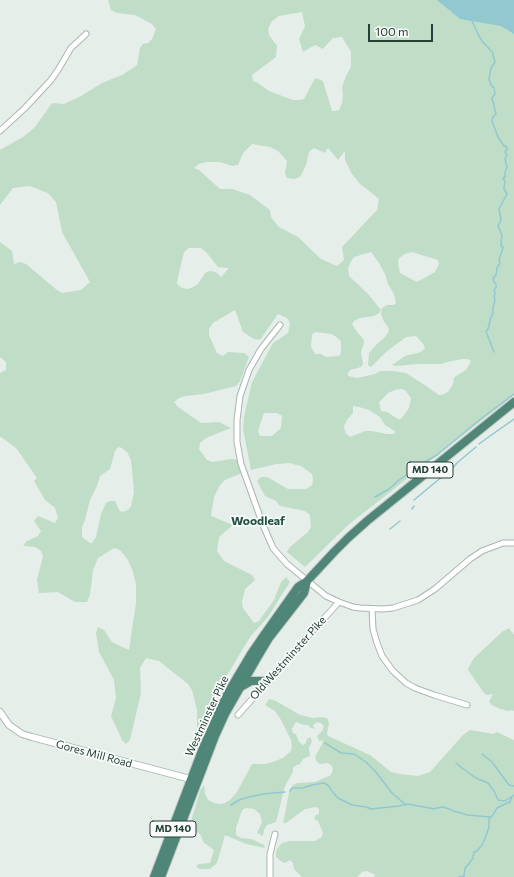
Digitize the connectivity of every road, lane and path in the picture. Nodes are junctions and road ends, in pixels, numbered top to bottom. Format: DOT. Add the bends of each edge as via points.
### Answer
graph roads {
  1 [pos="86,34"];
  2 [pos="0,131"];
  3 [pos="280,325"];
  4 [pos="514,402"];
  5 [pos="514,543"];
  6 [pos="308,581"];
  7 [pos="339,602"];
  8 [pos="372,609"];
  9 [pos="268,681"];
  10 [pos="239,689"];
  11 [pos="467,705"];
  12 [pos="0,712"];
  13 [pos="238,715"];
  14 [pos="194,780"];
  15 [pos="275,834"];
  16 [pos="154,877"];
  17 [pos="160,877"];
  18 [pos="270,877"];
  1 -- 2 [label="street" via="71,48 51,80"];
  3 -- 6 [label="street" via="255,358 244,384 238,407 238,442 241,464 271,543 283,560"];
  4 -- 6 [label="highway, Westminster Pike / MD 140" via="366,521"];
  5 -- 8 [label="street" via="482,551 418,600 393,608"];
  6 -- 7 [label="street" via="326,596"];
  6 -- 10 [label="highway, Westminster Pike / MD 140" via="304,593 253,663"];
  6 -- 14 [label="highway, Westminster Pike / MD 140" via="298,587 241,670 210,730"];
  7 -- 8 [label="street"];
  7 -- 9 [label="street, Old Westminster Pike"];
  8 -- 11 [label="street" via="376,643 393,671 415,688"];
  9 -- 10 [label="highway" via="251,681"];
  9 -- 13 [label="street, Old Westminster Pike"];
  10 -- 14 [label="highway, Westminster Pike / MD 140"];
  12 -- 14 [label="street, Gores Mill Road" via="9,725 22,734"];
  14 -- 16 [label="highway, Westminster Pike / MD 140"];
  14 -- 17 [label="highway, Westminster Pike / MD 140"];
  15 -- 18 [label="street" via="270,854"];
}
